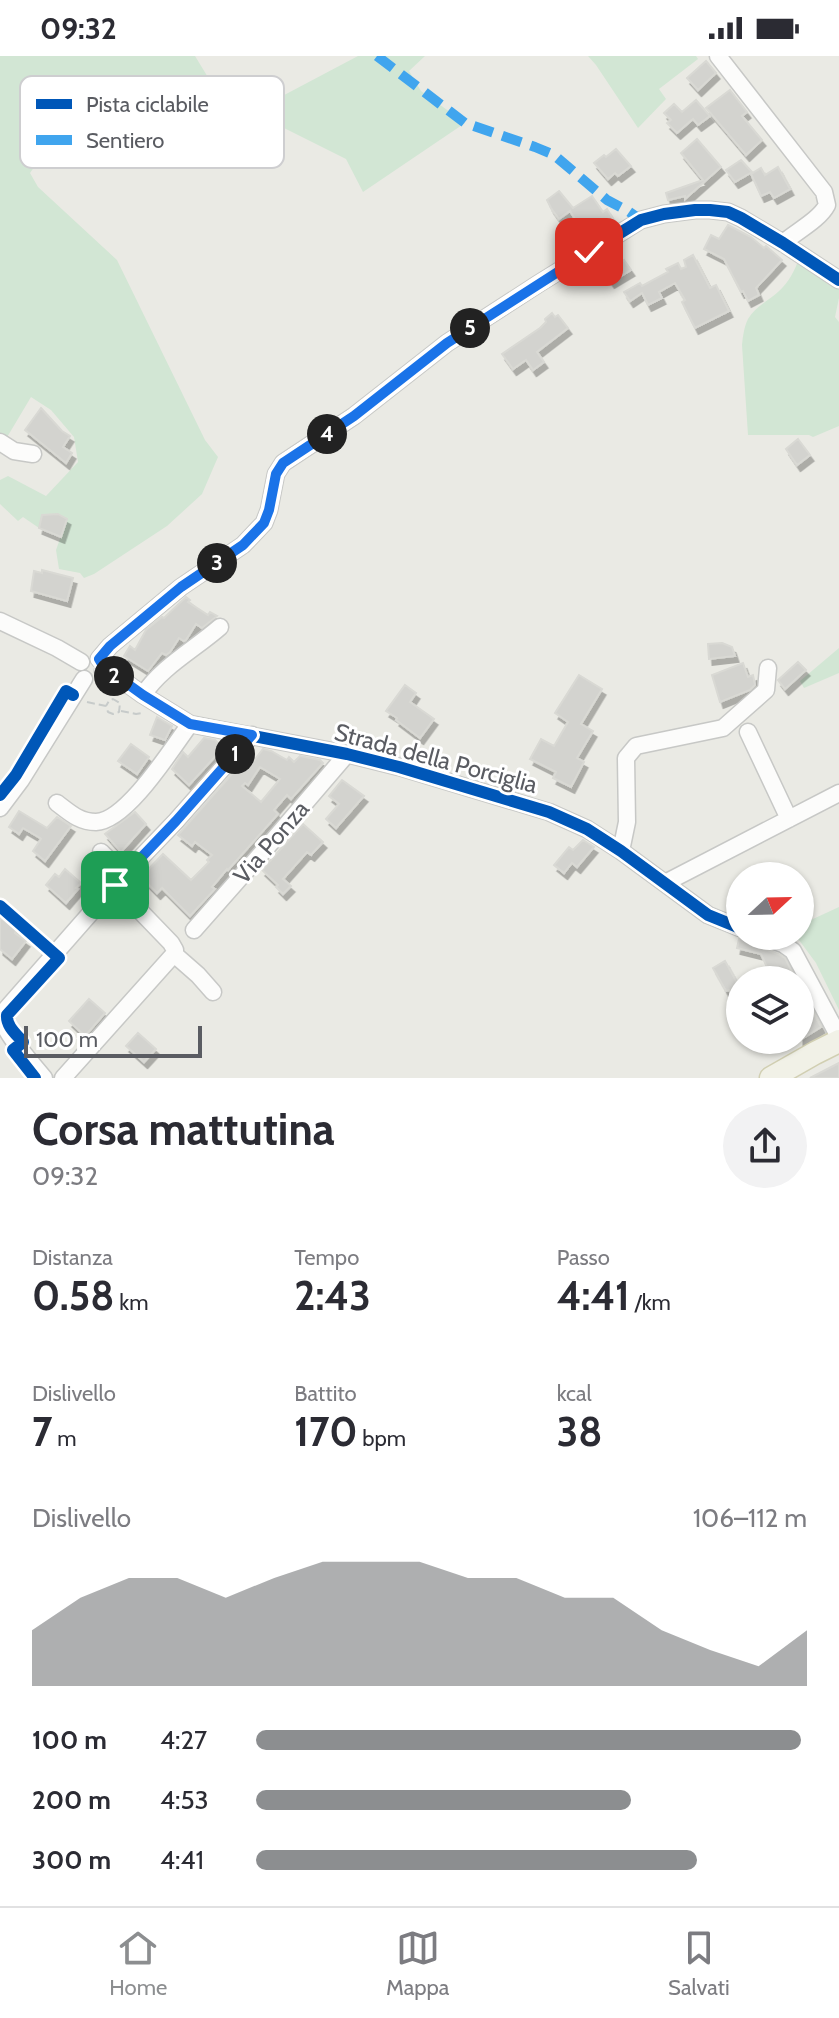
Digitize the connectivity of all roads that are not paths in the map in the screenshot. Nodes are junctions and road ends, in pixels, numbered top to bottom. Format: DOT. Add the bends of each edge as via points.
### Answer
graph roads {
  1 [pos="718,56"];
  2 [pos="783,243"];
  3 [pos="839,280"];
  4 [pos="0,442"];
  5 [pos="33,454"];
  6 [pos="0,621"];
  7 [pos="220,627"];
  8 [pos="81,662"];
  9 [pos="101,665"];
  10 [pos="768,668"];
  11 [pos="84,679"];
  12 [pos="148,699"];
  13 [pos="190,724"];
  14 [pos="748,732"];
  15 [pos="252,735"];
  16 [pos="347,754"];
  17 [pos="839,793"];
  18 [pos="57,803"];
  19 [pos="0,808"];
  20 [pos="789,819"];
  21 [pos="621,851"];
  22 [pos="101,852"];
  23 [pos="120,880"];
  24 [pos="665,883"];
  25 [pos="726,922"];
  26 [pos="194,930"];
  27 [pos="792,950"];
  28 [pos="174,954"];
  29 [pos="213,992"];
  30 [pos="0,1015"];
  31 [pos="4,1031"];
  32 [pos="839,1039"];
  33 [pos="44,1078"];
  34 [pos="63,1078"];
  35 [pos="771,1078"];
  1 -- 2 [label="street" via="824,192 827,205 822,215"];
  2 -- 3 [label="street"];
  2 -- 9 [label="street" via="719,211 641,220 447,343 283,463 264,523 243,545 181,587 110,646"];
  4 -- 5 [label="street"];
  6 -- 8 [label="street"];
  7 -- 12 [label="street" via="148,687"];
  8 -- 9 [label="street" via="90,657"];
  8 -- 11 [label="street"];
  9 -- 11 [label="street" via="101,677"];
  9 -- 12 [label="street, Strada della Porciglia"];
  10 -- 21 [label="street" via="766,690 723,728 636,746 626,758 627,822"];
  11 -- 19 [label="street"];
  12 -- 13 [label="street, Strada della Porciglia"];
  13 -- 15 [label="street, Strada della Porciglia"];
  13 -- 18 [label="street" via="126,807 98,822 78,819"];
  14 -- 20 [label="street"];
  15 -- 16 [label="street, Strada della Porciglia"];
  15 -- 23 [label="street"];
  16 -- 21 [label="street, Strada della Porciglia" via="549,812"];
  16 -- 26 [label="street, Via Ponza"];
  17 -- 20 [label="street"];
  20 -- 24 [label="street"];
  21 -- 24 [label="street, Strada della Porciglia"];
  22 -- 23 [label="street"];
  23 -- 28 [label="street" via="171,943"];
  23 -- 30 [label="street"];
  24 -- 25 [label="street, Strada della Porciglia"];
  27 -- 32 [label="street"];
  28 -- 29 [label="street"];
  28 -- 34 [label="street"];
  30 -- 31 [label="street"];
  31 -- 33 [label="street"];
  32 -- 35 [label="main road"];
}
